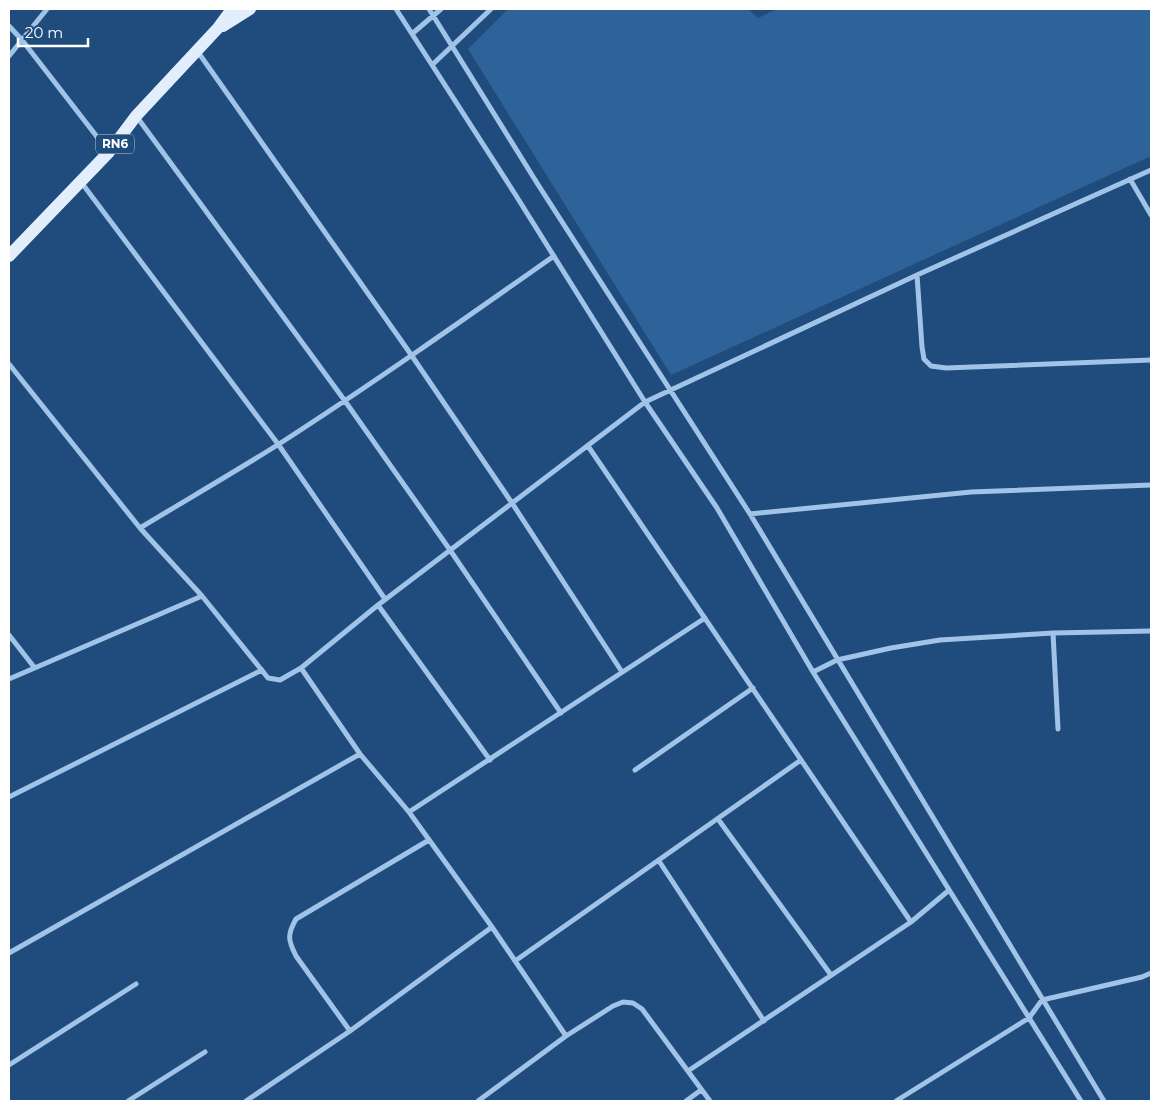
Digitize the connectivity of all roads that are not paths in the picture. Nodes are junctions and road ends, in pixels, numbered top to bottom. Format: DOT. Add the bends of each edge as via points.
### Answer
graph roads {
  1 [pos="47,9"];
  2 [pos="232,9"];
  3 [pos="250,9"];
  4 [pos="396,9"];
  5 [pos="429,9"];
  6 [pos="441,9"];
  7 [pos="491,9"];
  8 [pos="434,16"];
  9 [pos="9,26"];
  10 [pos="218,28"];
  11 [pos="413,34"];
  12 [pos="22,40"];
  13 [pos="452,47"];
  14 [pos="197,50"];
  15 [pos="9,56"];
  16 [pos="432,64"];
  17 [pos="136,116"];
  18 [pos="109,152"];
  19 [pos="1151,170"];
  20 [pos="1130,179"];
  21 [pos="81,182"];
  22 [pos="1151,215"];
  23 [pos="9,256"];
  24 [pos="554,256"];
  25 [pos="917,275"];
  26 [pos="412,356"];
  27 [pos="1151,360"];
  28 [pos="9,364"];
  29 [pos="670,391"];
  30 [pos="345,400"];
  31 [pos="645,402"];
  32 [pos="278,444"];
  33 [pos="588,446"];
  34 [pos="1151,484"];
  35 [pos="512,503"];
  36 [pos="750,514"];
  37 [pos="140,528"];
  38 [pos="450,550"];
  39 [pos="202,596"];
  40 [pos="385,599"];
  41 [pos="378,605"];
  42 [pos="705,618"];
  43 [pos="1151,631"];
  44 [pos="1053,633"];
  45 [pos="9,635"];
  46 [pos="837,660"];
  47 [pos="34,667"];
  48 [pos="301,668"];
  49 [pos="262,670"];
  50 [pos="622,672"];
  51 [pos="813,672"];
  52 [pos="9,679"];
  53 [pos="753,688"];
  54 [pos="561,713"];
  55 [pos="1058,729"];
  56 [pos="360,754"];
  57 [pos="490,760"];
  58 [pos="801,760"];
  59 [pos="635,770"];
  60 [pos="9,797"];
  61 [pos="409,812"];
  62 [pos="718,819"];
  63 [pos="429,840"];
  64 [pos="659,861"];
  65 [pos="948,891"];
  66 [pos="911,922"];
  67 [pos="492,926"];
  68 [pos="9,953"];
  69 [pos="515,961"];
  70 [pos="1151,973"];
  71 [pos="831,976"];
  72 [pos="136,984"];
  73 [pos="1042,1000"];
  74 [pos="1029,1018"];
  75 [pos="764,1021"];
  76 [pos="350,1031"];
  77 [pos="566,1036"];
  78 [pos="205,1052"];
  79 [pos="9,1065"];
  80 [pos="688,1071"];
  81 [pos="701,1090"];
  82 [pos="128,1101"];
  83 [pos="246,1101"];
  84 [pos="478,1101"];
  85 [pos="686,1101"];
  86 [pos="710,1101"];
  87 [pos="896,1101"];
  88 [pos="1081,1101"];
  89 [pos="1104,1101"];
  1 -- 12 [label="street"];
  2 -- 10 [label="main road, RN6"];
  3 -- 10 [label="main road, RN6"];
  4 -- 11 [label="street"];
  5 -- 8 [label="street"];
  6 -- 8 [label="street"];
  7 -- 13 [label="street"];
  8 -- 11 [label="street"];
  8 -- 13 [label="street"];
  9 -- 12 [label="street"];
  10 -- 14 [label="main road, RN6"];
  11 -- 16 [label="street"];
  12 -- 15 [label="street"];
  12 -- 18 [label="street"];
  13 -- 16 [label="street"];
  13 -- 29 [label="street"];
  14 -- 17 [label="main road, RN6"];
  14 -- 26 [label="street"];
  16 -- 24 [label="street"];
  17 -- 18 [label="main road, RN6"];
  17 -- 30 [label="street"];
  18 -- 21 [label="main road, RN6"];
  19 -- 20 [label="street"];
  20 -- 22 [label="street"];
  20 -- 25 [label="street"];
  21 -- 23 [label="main road, RN6"];
  21 -- 32 [label="street"];
  24 -- 26 [label="street"];
  24 -- 31 [label="street"];
  25 -- 27 [label="street" via="922,346 924,359 930,366"];
  25 -- 29 [label="street"];
  26 -- 30 [label="street"];
  26 -- 35 [label="street"];
  28 -- 37 [label="street"];
  29 -- 31 [label="street"];
  29 -- 36 [label="street"];
  30 -- 32 [label="street"];
  30 -- 38 [label="street"];
  31 -- 33 [label="street"];
  31 -- 51 [label="street" via="717,508"];
  32 -- 37 [label="street"];
  32 -- 40 [label="street"];
  33 -- 35 [label="street"];
  33 -- 42 [label="street"];
  34 -- 36 [label="street" via="971,492"];
  35 -- 38 [label="street"];
  35 -- 50 [label="street"];
  36 -- 46 [label="street"];
  37 -- 39 [label="street"];
  38 -- 40 [label="street"];
  38 -- 54 [label="street"];
  39 -- 47 [label="street"];
  39 -- 49 [label="street"];
  40 -- 41 [label="street"];
  41 -- 48 [label="street"];
  41 -- 57 [label="street"];
  42 -- 50 [label="street"];
  42 -- 53 [label="street"];
  43 -- 44 [label="street"];
  44 -- 46 [label="street" via="940,640"];
  44 -- 55 [label="street"];
  45 -- 47 [label="street"];
  46 -- 51 [label="street"];
  46 -- 73 [label="street"];
  47 -- 52 [label="street"];
  48 -- 49 [label="street" via="280,680 268,678"];
  48 -- 56 [label="street"];
  49 -- 60 [label="street"];
  50 -- 54 [label="street"];
  51 -- 65 [label="street"];
  53 -- 58 [label="street"];
  53 -- 59 [label="street"];
  54 -- 57 [label="street"];
  56 -- 61 [label="street"];
  56 -- 68 [label="street"];
  57 -- 61 [label="street"];
  58 -- 62 [label="street"];
  58 -- 66 [label="street"];
  61 -- 63 [label="street"];
  62 -- 64 [label="street"];
  62 -- 71 [label="street"];
  63 -- 67 [label="street"];
  63 -- 76 [label="street" via="296,919 290,931 290,943 296,956"];
  64 -- 69 [label="street"];
  64 -- 75 [label="street"];
  65 -- 66 [label="street"];
  65 -- 74 [label="street"];
  66 -- 71 [label="street"];
  67 -- 69 [label="street"];
  67 -- 76 [label="street"];
  69 -- 77 [label="street"];
  70 -- 73 [label="street"];
  71 -- 75 [label="street"];
  72 -- 79 [label="street"];
  73 -- 74 [label="street"];
  73 -- 89 [label="street"];
  74 -- 87 [label="street"];
  74 -- 88 [label="street"];
  75 -- 80 [label="street"];
  76 -- 83 [label="street"];
  77 -- 80 [label="street" via="613,1006 633,1003 642,1009"];
  77 -- 84 [label="street"];
  78 -- 82 [label="street"];
  80 -- 81 [label="street"];
  81 -- 85 [label="street"];
  81 -- 86 [label="street"];
}
